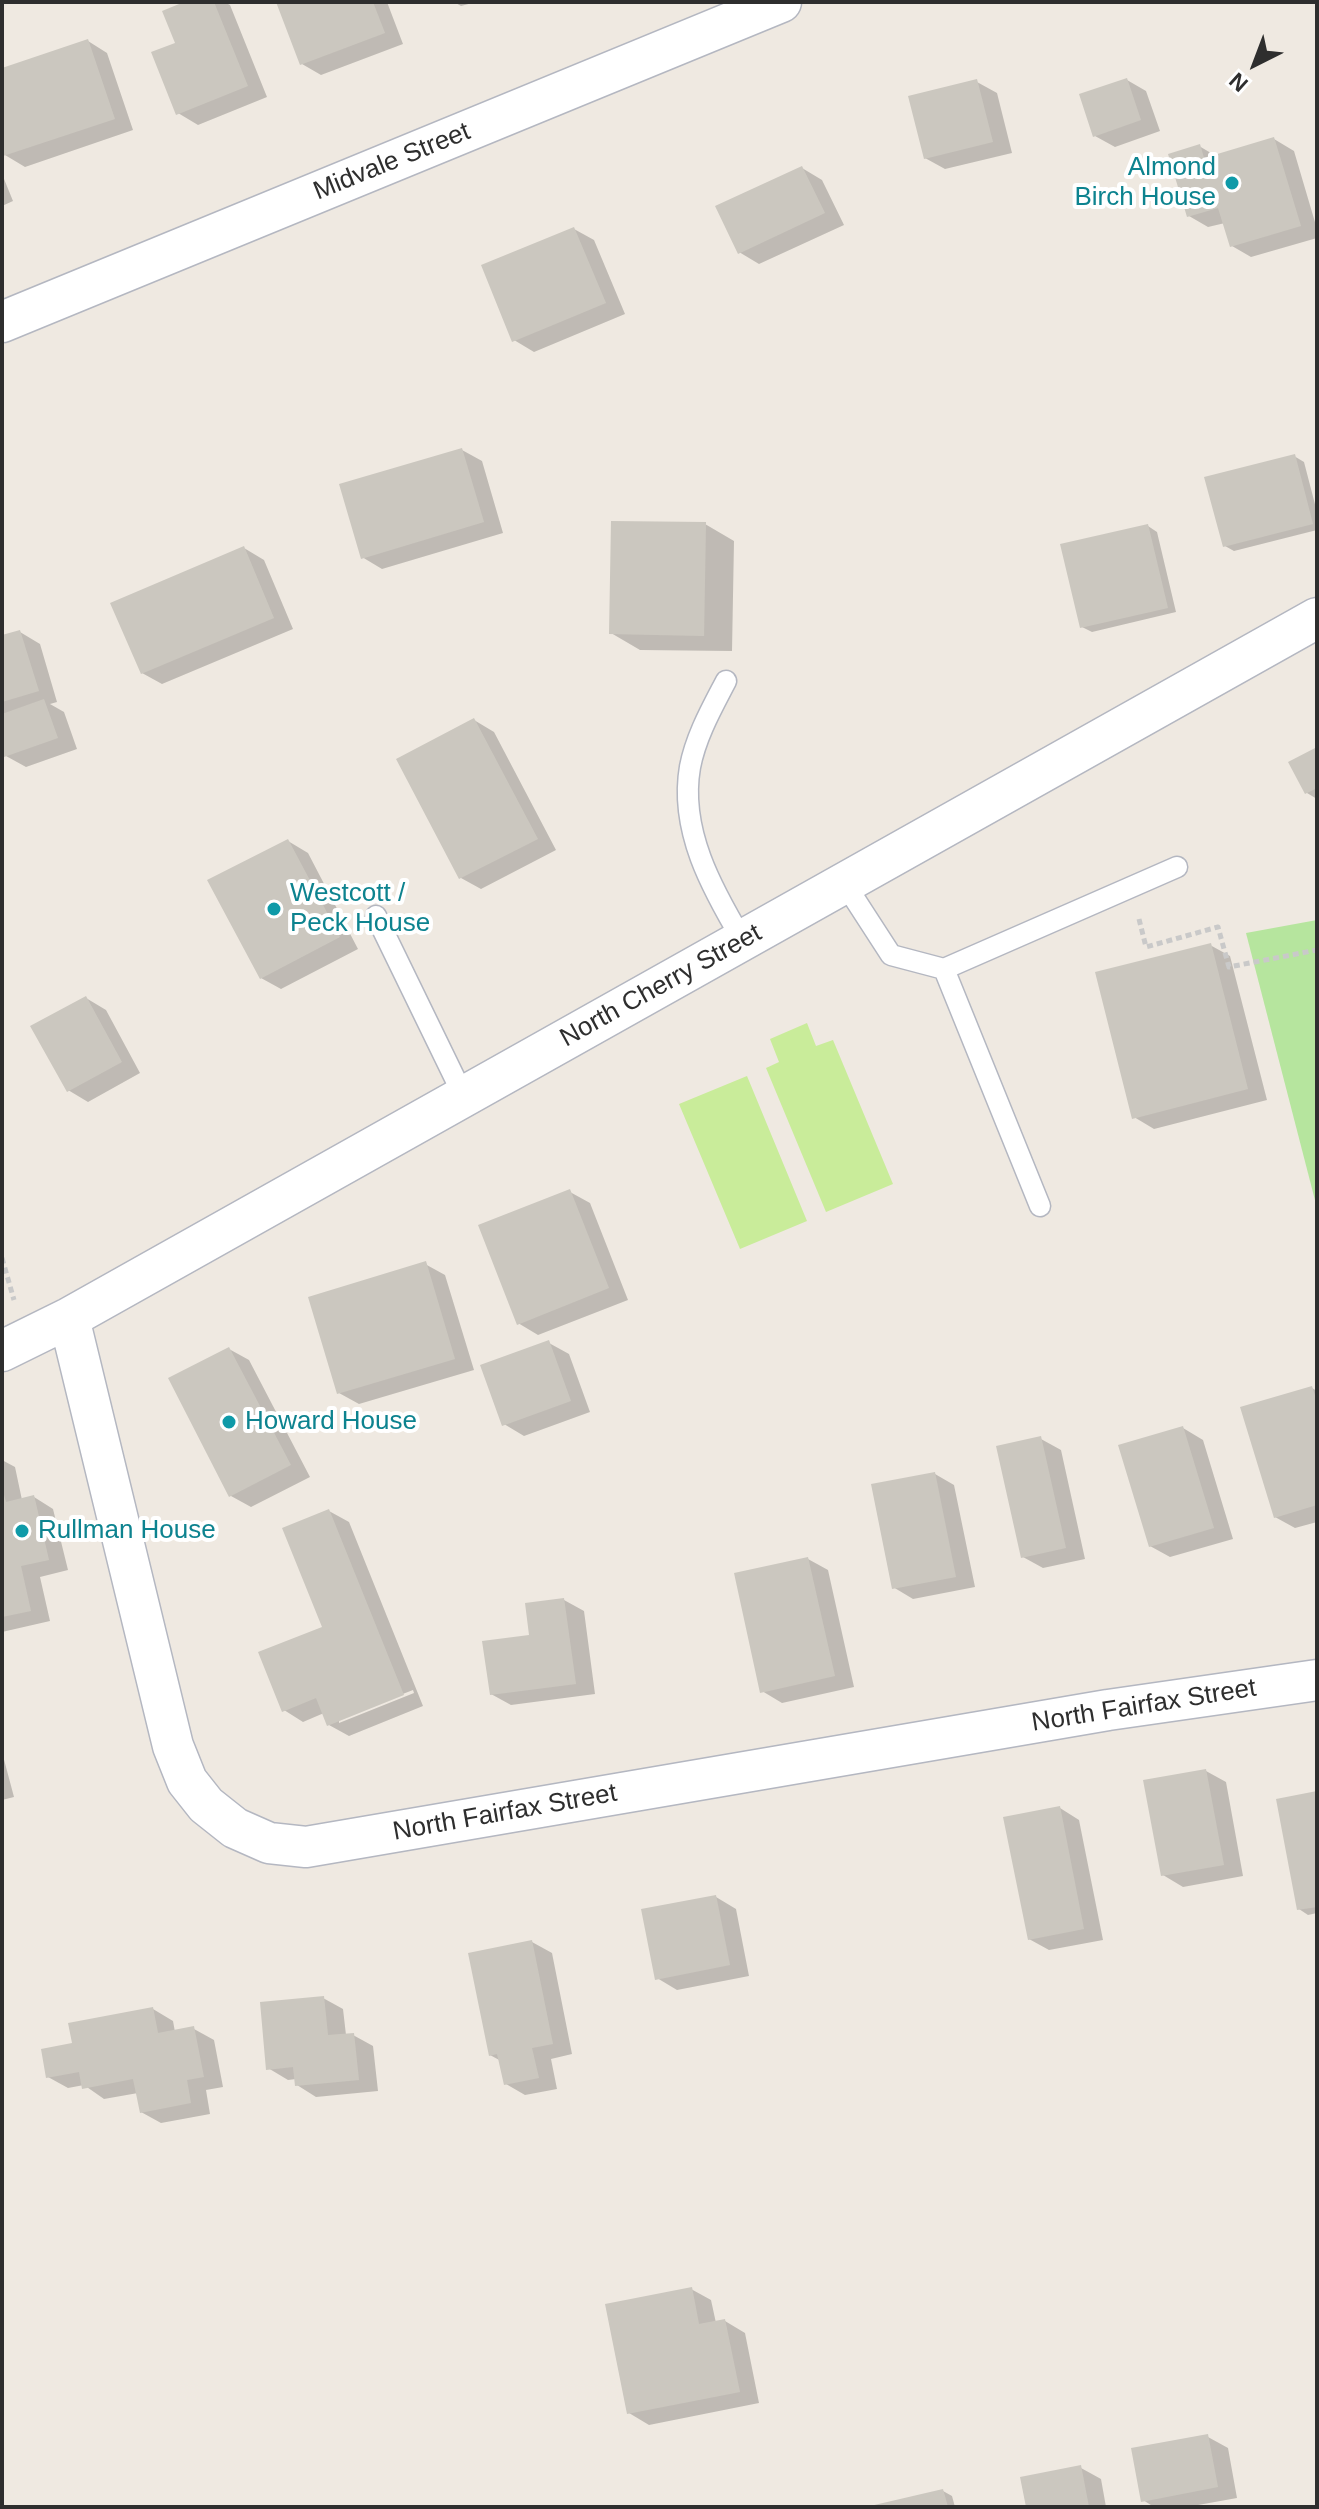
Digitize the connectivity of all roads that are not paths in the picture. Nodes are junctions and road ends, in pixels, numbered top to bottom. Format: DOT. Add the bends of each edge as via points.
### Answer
graph roads {
  1 [pos="781,2"];
  2 [pos="2,322"];
  3 [pos="1317,618"];
  4 [pos="726,681"];
  5 [pos="1177,867"];
  6 [pos="845,884"];
  7 [pos="376,916"];
  8 [pos="743,941"];
  9 [pos="944,969"];
  10 [pos="464,1097"];
  11 [pos="1040,1206"];
  12 [pos="69,1318"];
  13 [pos="2,1351"];
  14 [pos="1317,1680"];
  1 -- 2 [label="street, Midvale Street"];
  3 -- 6 [label="street, North Cherry Street"];
  4 -- 8 [label="lane" via="701,731 687,795 691,827 715,895"];
  5 -- 9 [label="lane"];
  6 -- 8 [label="street, North Cherry Street"];
  6 -- 9 [label="lane" via="891,955"];
  7 -- 10 [label="lane"];
  8 -- 10 [label="street, North Cherry Street"];
  9 -- 11 [label="lane"];
  10 -- 12 [label="street, North Cherry Street"];
  12 -- 13 [label="street, North Cherry Street"];
  12 -- 14 [label="street, North Fairfax Street" via="173,1746 187,1781 206,1805 235,1828 269,1843 306,1847 1108,1710"];
}
